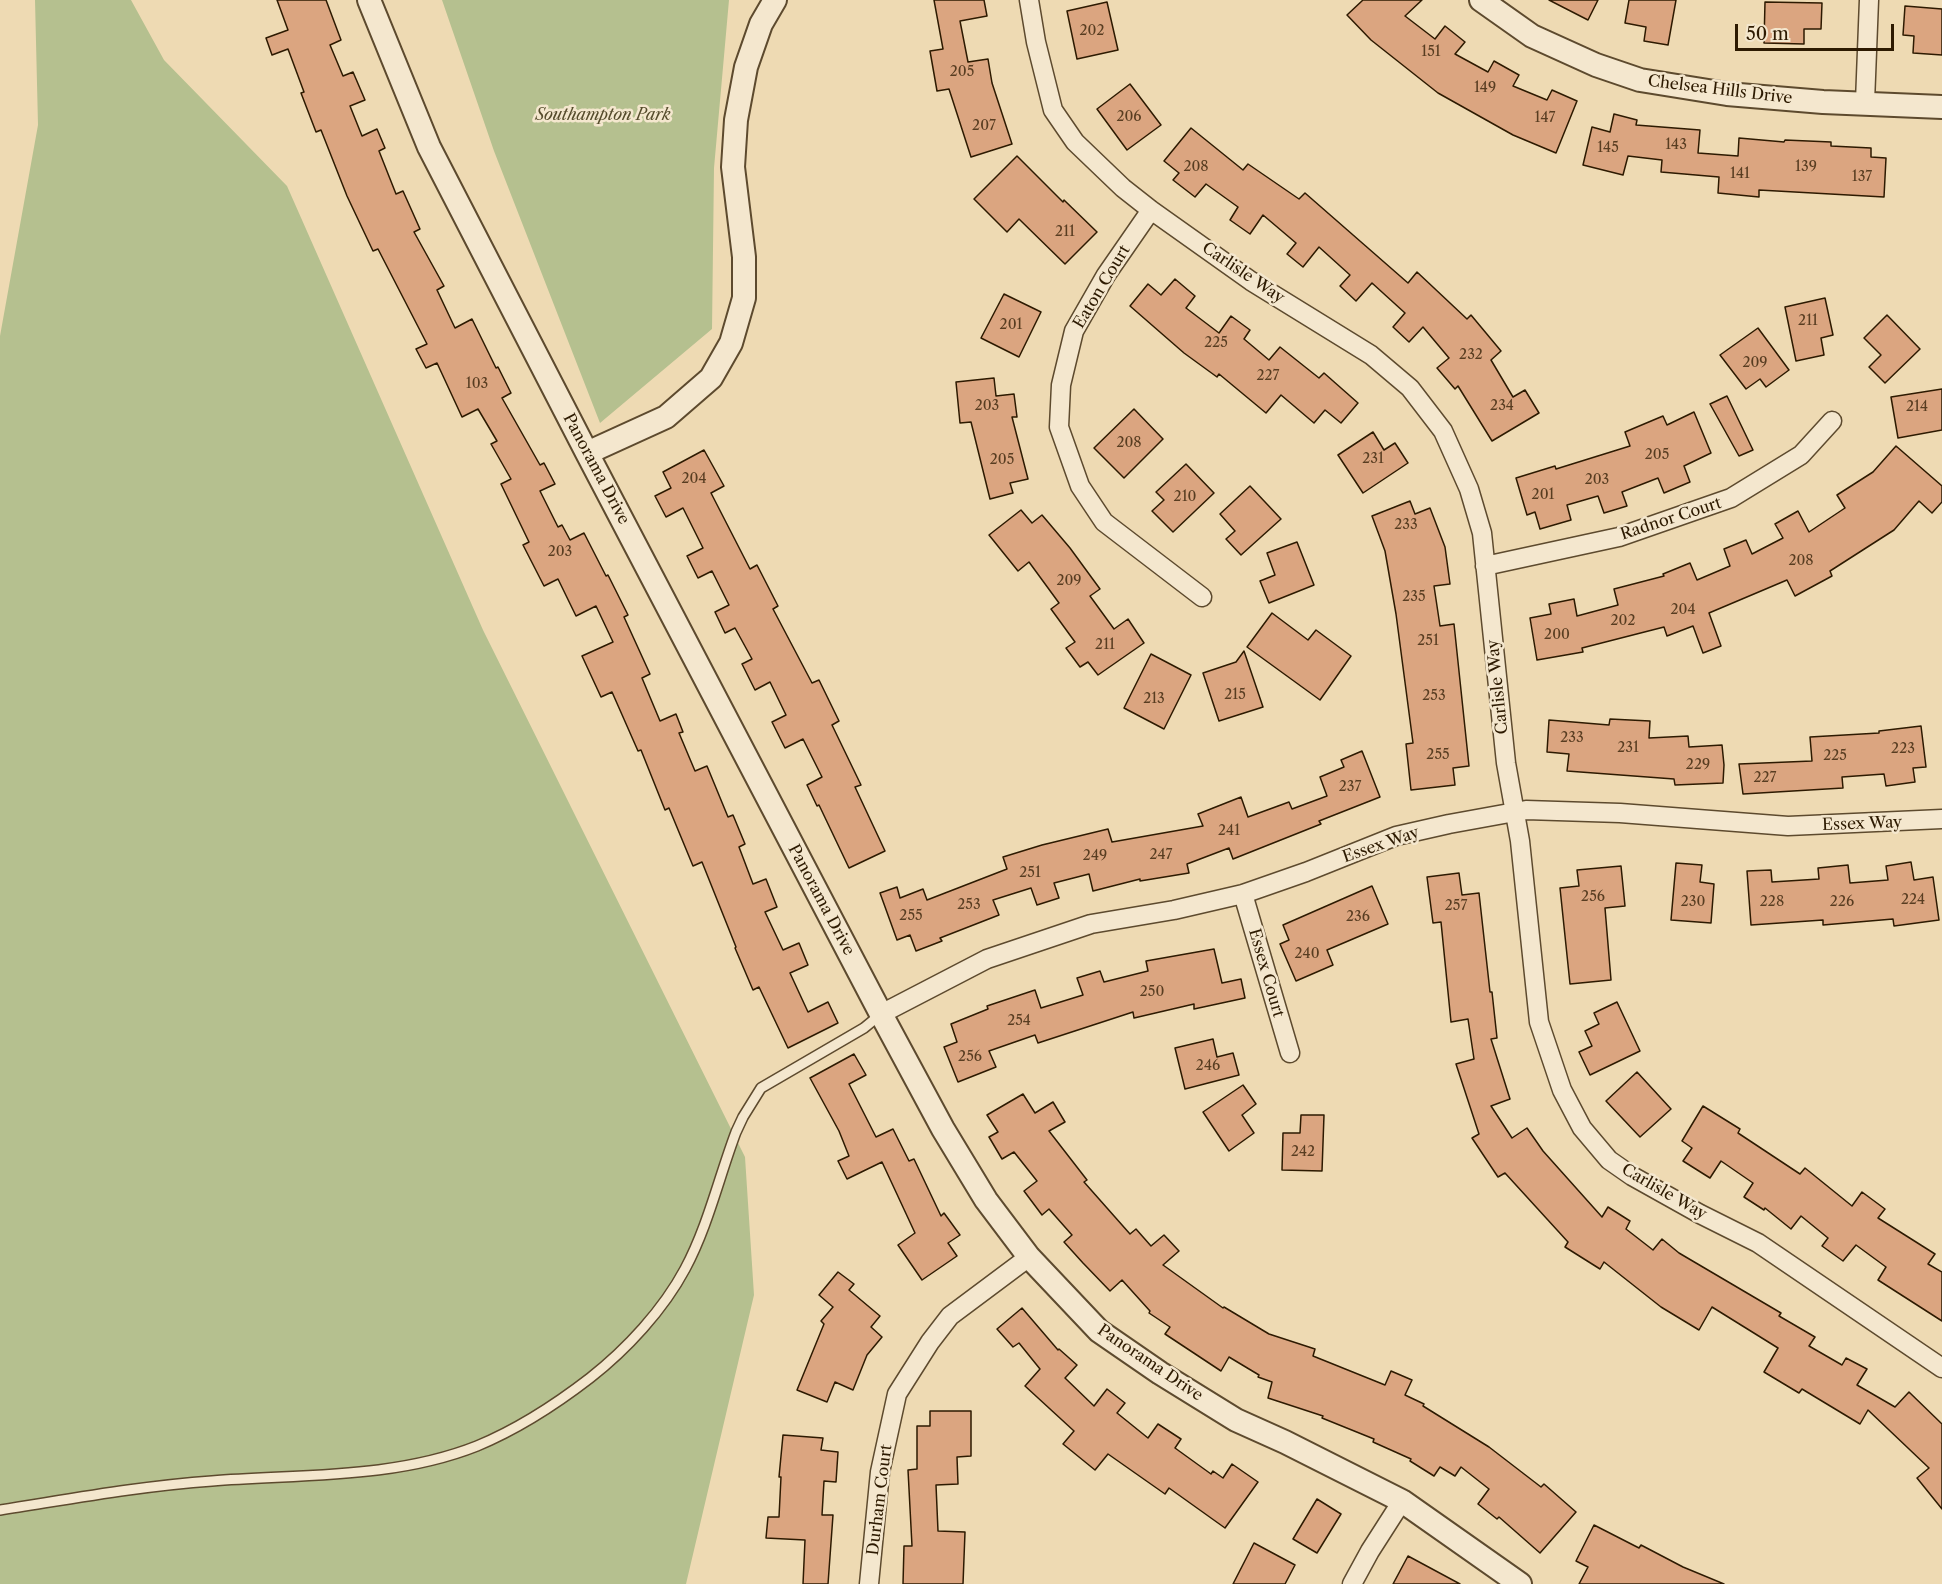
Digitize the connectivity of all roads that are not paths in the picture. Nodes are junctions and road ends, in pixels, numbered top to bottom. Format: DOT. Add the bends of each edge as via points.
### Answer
graph roads {
  1 [pos="369,0"];
  2 [pos="775,0"];
  3 [pos="1029,0"];
  4 [pos="1481,0"];
  5 [pos="1869,0"];
  6 [pos="1865,102"];
  7 [pos="1942,107"];
  8 [pos="1151,210"];
  9 [pos="1832,421"];
  10 [pos="587,453"];
  11 [pos="1485,566"];
  12 [pos="1202,597"];
  13 [pos="1515,812"];
  14 [pos="1942,819"];
  15 [pos="1243,894"];
  16 [pos="881,1014"];
  17 [pos="1290,1053"];
  18 [pos="1029,1257"];
  19 [pos="1942,1368"];
  20 [pos="1402,1501"];
  21 [pos="0,1510"];
  22 [pos="869,1584"];
  23 [pos="1352,1584"];
  24 [pos="1520,1584"];
  1 -- 10 [label="street, Panorama Drive" via="429,147"];
  2 -- 10 [label="street" via="761,24 746,67 736,120 733,167 744,257 744,298 731,343 711,378 666,417"];
  3 -- 8 [label="street, Carlisle Way" via="1053,110 1075,142"];
  4 -- 6 [label="street, Chelsea Hills Drive" via="1532,36 1640,80 1727,94"];
  5 -- 6 [label="street"];
  6 -- 7 [label="street, Chelsea Hills Drive"];
  8 -- 11 [label="street, Carlisle Way" via="1251,280 1371,355 1410,388 1443,431 1469,489 1482,533"];
  8 -- 12 [label="street, Eaton Court" via="1106,275 1074,331 1060,385 1059,427 1080,486 1104,522"];
  9 -- 11 [label="street, Radnor Court" via="1801,455 1731,498 1619,537"];
  10 -- 16 [label="street, Panorama Drive"];
  11 -- 13 [label="street, Carlisle Way" via="1506,763"];
  13 -- 14 [label="street, Essex Way" via="1620,813 1788,826"];
  13 -- 15 [label="street, Essex Way" via="1396,836"];
  13 -- 19 [label="street, Carlisle Way" via="1539,1022 1562,1090 1582,1128 1609,1160 1632,1176 1758,1243"];
  15 -- 16 [label="street, Essex Way" via="1091,924 987,959"];
  15 -- 17 [label="street, Essex Court"];
  16 -- 18 [label="street, Panorama Drive" via="980,1190"];
  16 -- 21 [label="lane" via="761,1088 736,1132 698,1242 672,1290 617,1357 525,1422 475,1447 408,1465 144,1487"];
  18 -- 20 [label="street, Panorama Drive" via="1099,1330 1160,1373 1236,1420"];
  18 -- 22 [label="street, Durham Court" via="951,1316 897,1394 880,1472"];
  20 -- 23 [label="street"];
  20 -- 24 [label="street, Panorama Drive"];
}
